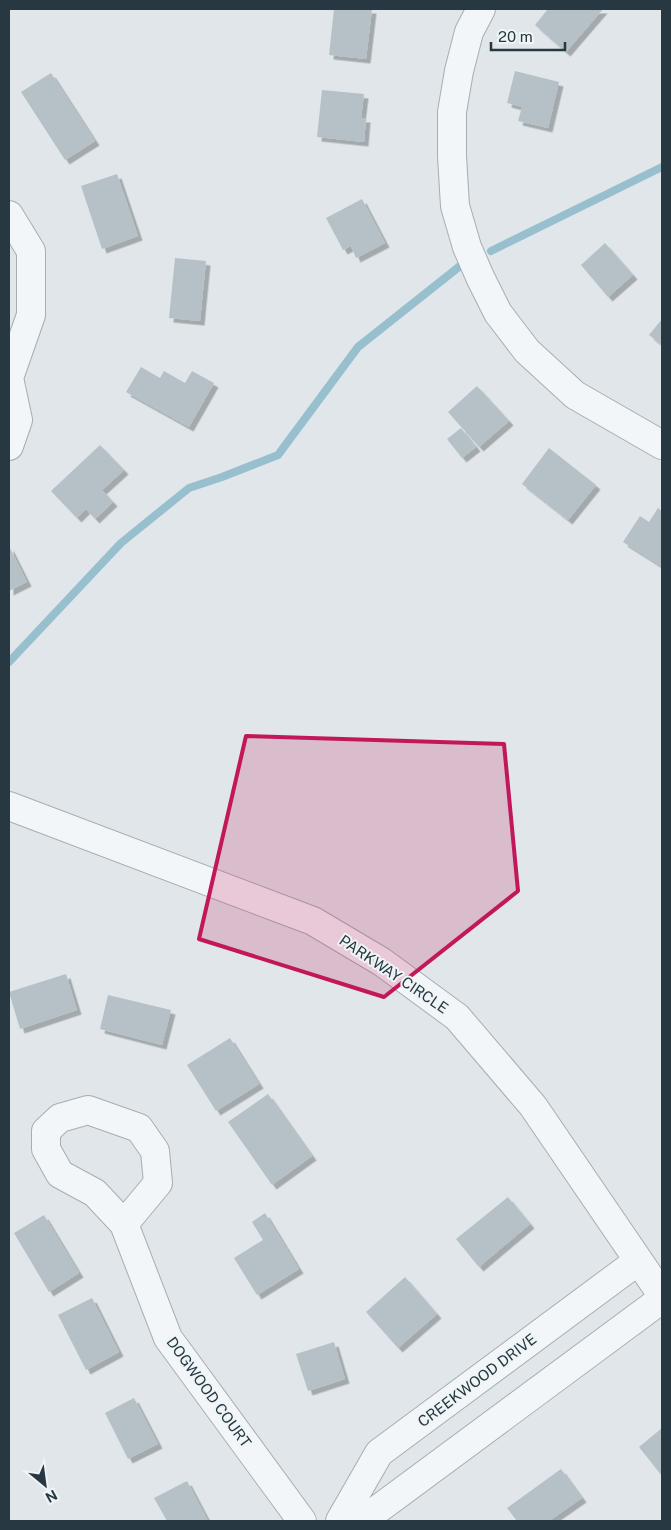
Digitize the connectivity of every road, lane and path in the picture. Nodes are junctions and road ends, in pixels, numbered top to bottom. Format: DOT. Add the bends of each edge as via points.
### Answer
graph roads {
  1 [pos="481,9"];
  2 [pos="9,215"];
  3 [pos="9,378"];
  4 [pos="662,445"];
  5 [pos="9,446"];
  6 [pos="9,806"];
  7 [pos="124,1224"];
  8 [pos="638,1261"];
  9 [pos="662,1295"];
  10 [pos="662,1299"];
  11 [pos="302,1521"];
  12 [pos="340,1521"];
  13 [pos="362,1521"];
  1 -- 4 [label="street" via="470,32 459,71 452,112 455,206 467,247 498,313 527,351 575,395"];
  2 -- 3 [label="street" via="31,251 31,315"];
  3 -- 5 [label="street" via="18,420"];
  6 -- 8 [label="street, PARKWAY CIRCLE" via="313,920 382,962 457,1018 533,1106"];
  7 -- 11 [label="street, DOGWOOD COURT" via="168,1338"];
  8 -- 9 [label="street, PARKWAY CIRCLE"];
  8 -- 12 [label="street, CREEKWOOD DRIVE" via="379,1453"];
  10 -- 13 [label="street"];
}
